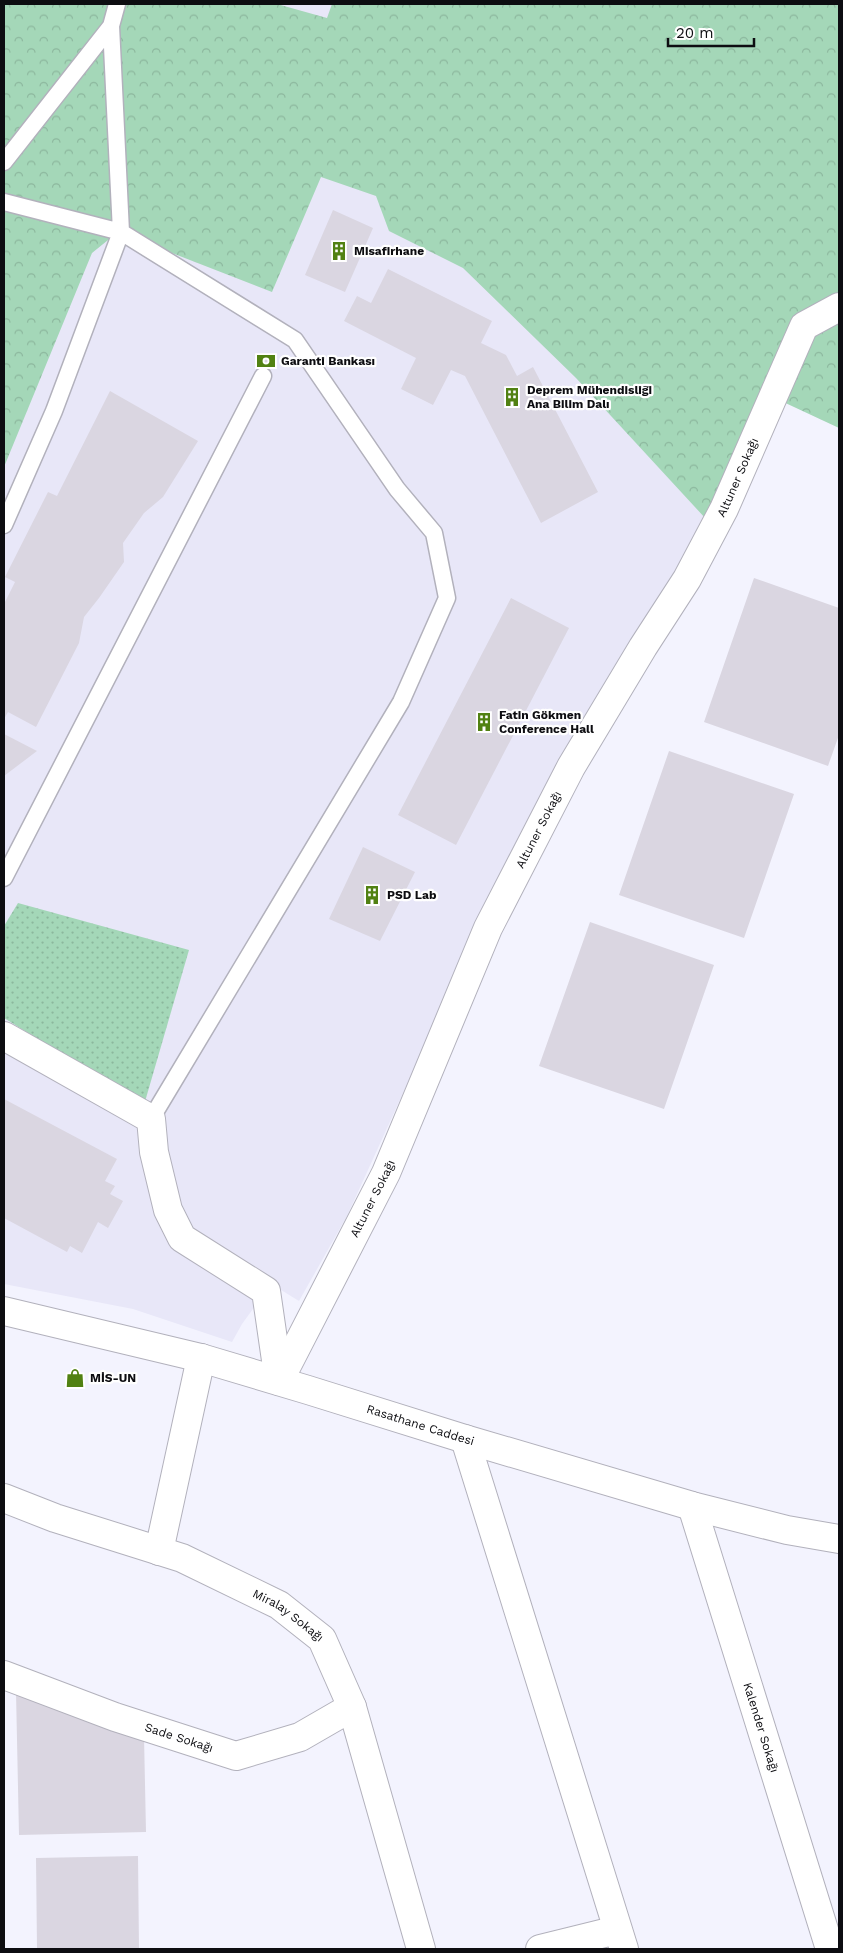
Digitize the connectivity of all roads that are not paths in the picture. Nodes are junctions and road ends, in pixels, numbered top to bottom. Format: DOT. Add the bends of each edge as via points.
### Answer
graph roads {
  1 [pos="117,4"];
  2 [pos="111,26"];
  3 [pos="4,162"];
  4 [pos="4,202"];
  5 [pos="121,232"];
  6 [pos="839,307"];
  7 [pos="263,376"];
  8 [pos="4,525"];
  9 [pos="4,878"];
  10 [pos="4,1036"];
  11 [pos="151,1119"];
  12 [pos="4,1311"];
  13 [pos="201,1358"];
  14 [pos="279,1381"];
  15 [pos="464,1440"];
  16 [pos="4,1498"];
  17 [pos="692,1506"];
  18 [pos="839,1539"];
  19 [pos="159,1551"];
  20 [pos="4,1675"];
  21 [pos="352,1707"];
  22 [pos="621,1940"];
  23 [pos="421,1949"];
  24 [pos="540,1949"];
  25 [pos="830,1949"];
  1 -- 2 [label="lane"];
  2 -- 3 [label="lane"];
  2 -- 5 [label="lane"];
  4 -- 5 [label="lane"];
  5 -- 8 [label="lane" via="54,411"];
  5 -- 11 [label="lane" via="294,340 397,489 434,533 447,598 401,702"];
  6 -- 14 [label="street, Altuner Sokağı" via="804,326 724,509 687,579 571,766 488,928 386,1173"];
  7 -- 9 [label="lane"];
  10 -- 11 [label="street"];
  11 -- 14 [label="street" via="154,1152 168,1210 182,1238 266,1291"];
  12 -- 13 [label="street, Rasathane Caddesi"];
  13 -- 14 [label="street, Rasathane Caddesi"];
  13 -- 19 [label="street"];
  14 -- 15 [label="street, Rasathane Caddesi"];
  15 -- 17 [label="street, Rasathane Caddesi"];
  15 -- 22 [label="street"];
  16 -- 19 [label="street, Miralay Sokağı"];
  17 -- 18 [label="street, Rasathane Caddesi" via="787,1530"];
  17 -- 25 [label="street, Kalender Sokağı"];
  19 -- 21 [label="street, Miralay Sokağı" via="182,1558 279,1605 322,1638"];
  20 -- 21 [label="street, Sade Sokağı" via="116,1717 236,1756 300,1737"];
  21 -- 23 [label="street, Miralay Sokağı"];
  22 -- 24 [label="street"];
}
